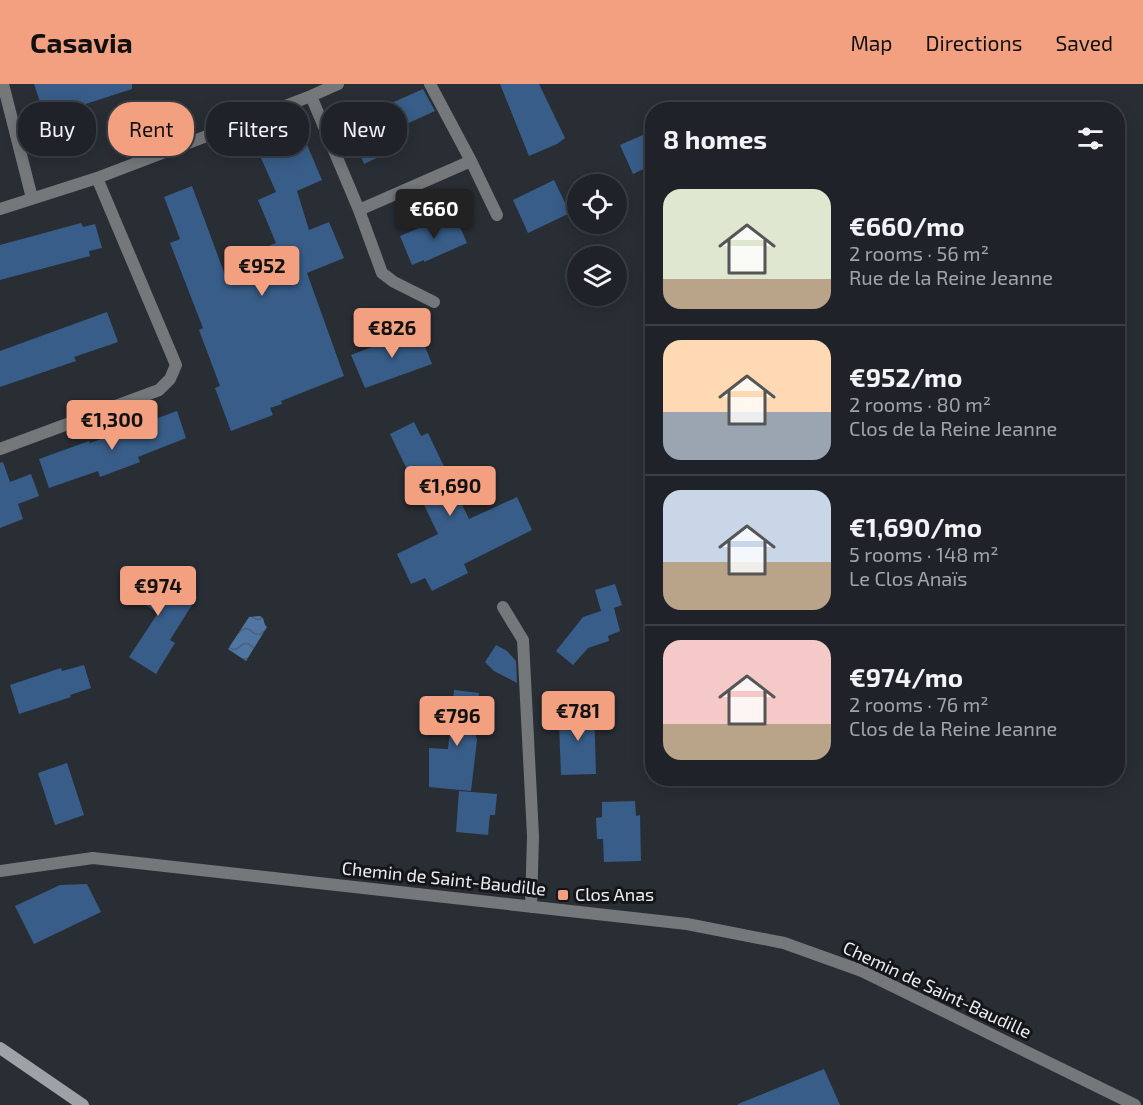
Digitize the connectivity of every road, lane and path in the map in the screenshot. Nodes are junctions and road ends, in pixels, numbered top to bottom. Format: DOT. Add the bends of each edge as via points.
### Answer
graph roads {
  1 [pos="3,84"];
  2 [pos="338,84"];
  3 [pos="430,84"];
  4 [pos="311,96"];
  5 [pos="471,161"];
  6 [pos="97,178"];
  7 [pos="32,198"];
  8 [pos="0,209"];
  9 [pos="359,210"];
  10 [pos="497,215"];
  11 [pos="434,302"];
  12 [pos="0,449"];
  13 [pos="503,607"];
  14 [pos="0,871"];
  15 [pos="531,907"];
  16 [pos="0,1048"];
  17 [pos="83,1105"];
  18 [pos="1135,1105"];
  1 -- 7 [label="street"];
  2 -- 4 [label="street"];
  3 -- 5 [label="street"];
  4 -- 6 [label="street"];
  4 -- 9 [label="street"];
  5 -- 9 [label="street"];
  5 -- 10 [label="street"];
  6 -- 7 [label="street"];
  6 -- 12 [label="street" via="176,365 159,390"];
  7 -- 8 [label="street"];
  9 -- 11 [label="street" via="382,273"];
  13 -- 15 [label="street" via="523,640 532,836"];
  14 -- 15 [label="street, Chemin de Saint-Baudille" via="93,858"];
  15 -- 18 [label="street, Chemin de Saint-Baudille" via="687,924 784,943 862,971"];
  16 -- 17 [label="street"];
}
